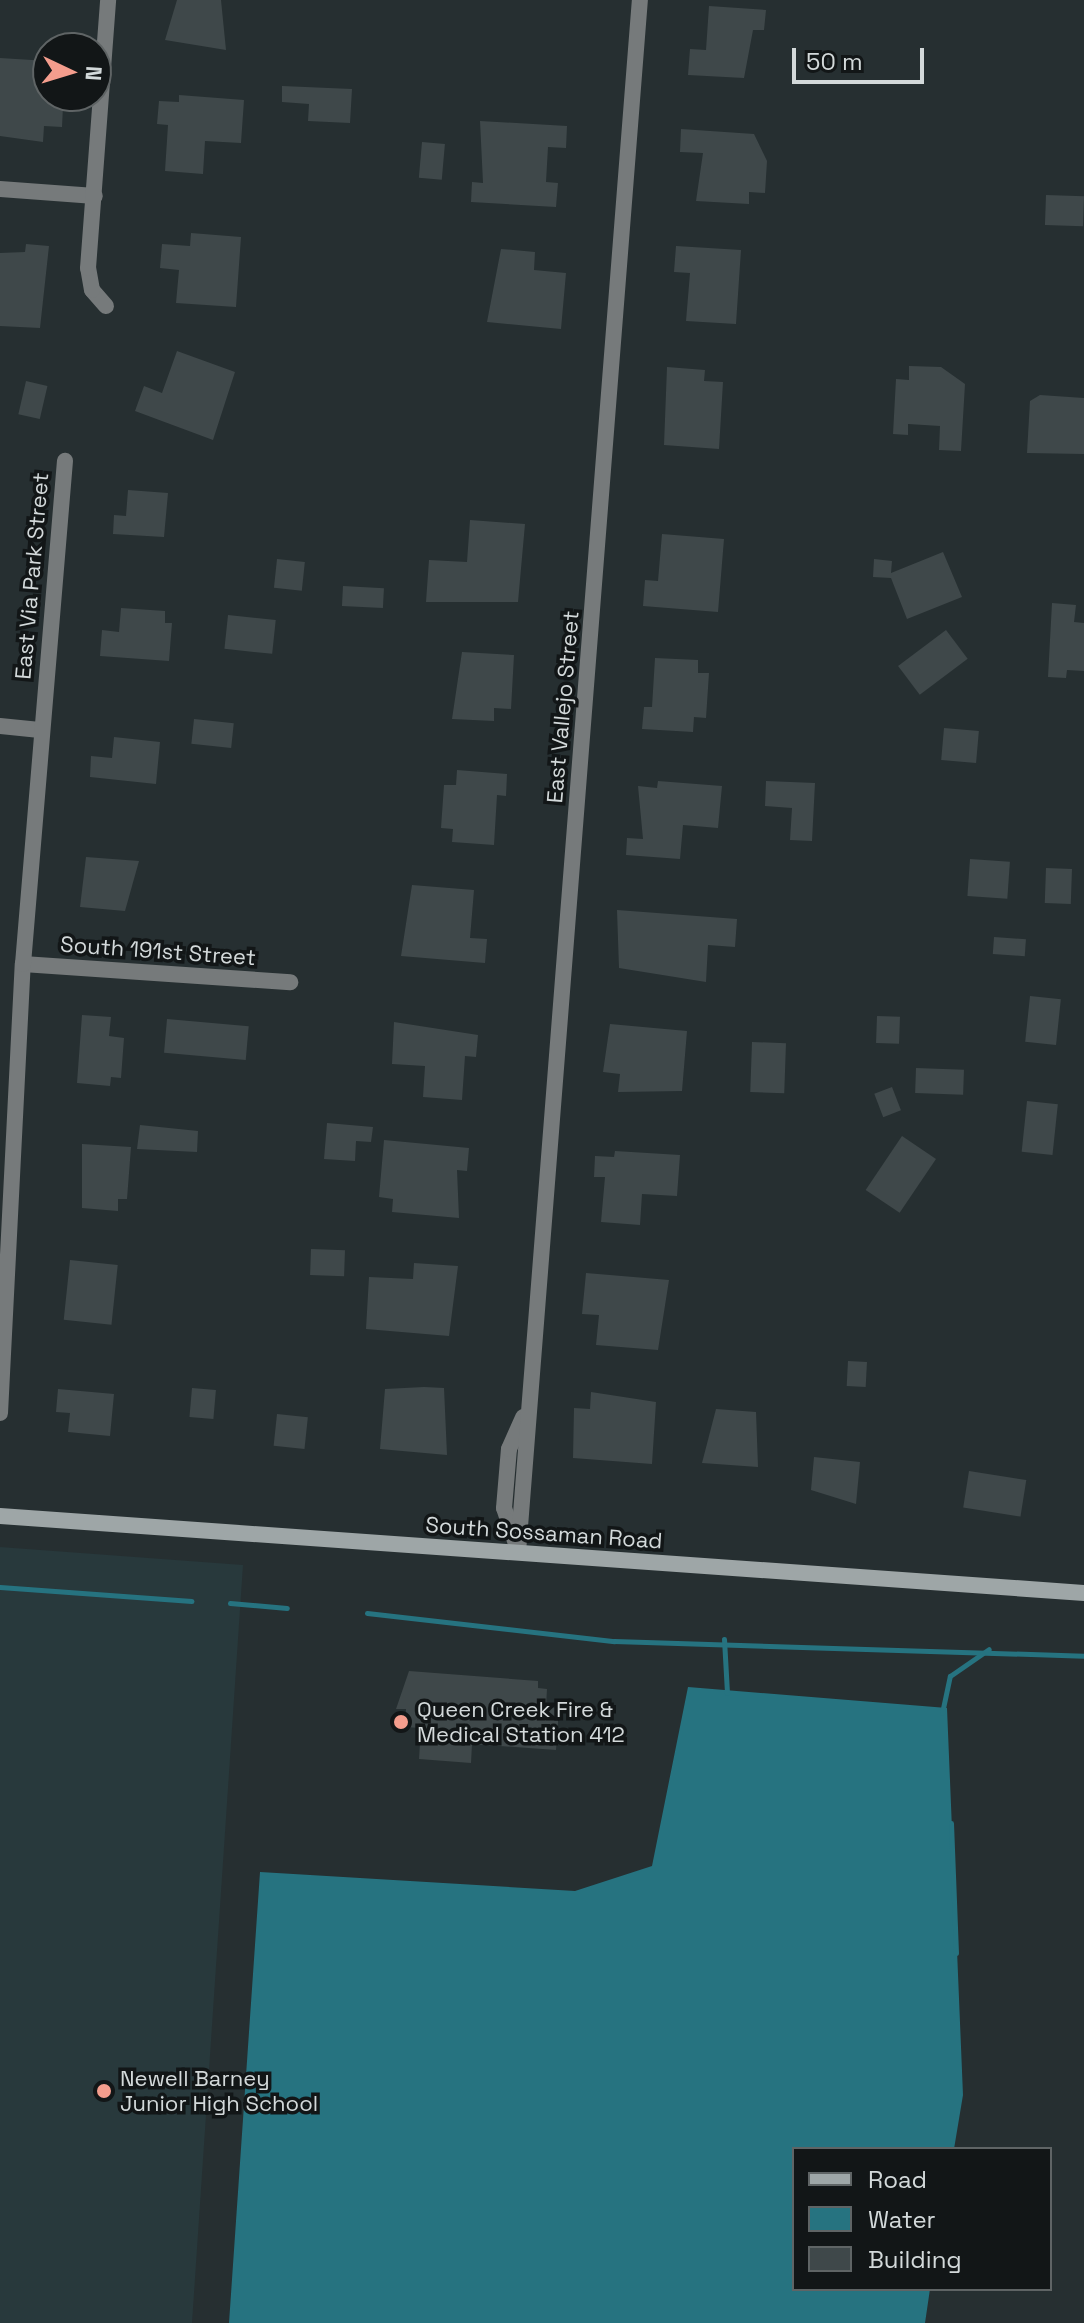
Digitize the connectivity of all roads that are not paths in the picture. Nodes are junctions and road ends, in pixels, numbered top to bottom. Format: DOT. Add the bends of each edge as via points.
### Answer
graph roads {
  1 [pos="108,0"];
  2 [pos="640,0"];
  3 [pos="0,189"];
  4 [pos="95,196"];
  5 [pos="106,306"];
  6 [pos="65,461"];
  7 [pos="0,726"];
  8 [pos="40,730"];
  9 [pos="23,964"];
  10 [pos="290,982"];
  11 [pos="0,1413"];
  12 [pos="0,1516"];
  13 [pos="518,1552"];
  14 [pos="1084,1593"];
  1 -- 4 [label="street"];
  2 -- 13 [label="street, East Vallejo Street" via="523,1417 509,1449 504,1508"];
  3 -- 4 [label="street"];
  4 -- 5 [label="street" via="88,268 92,290"];
  6 -- 8 [label="street, East Via Park Street"];
  7 -- 8 [label="street"];
  8 -- 9 [label="street, East Via Park Street"];
  9 -- 10 [label="street, South 191st Street"];
  9 -- 11 [label="street, East Via Park Street"];
  12 -- 13 [label="main road, South Sossaman Road"];
  13 -- 14 [label="main road, South Sossaman Road"];
}
